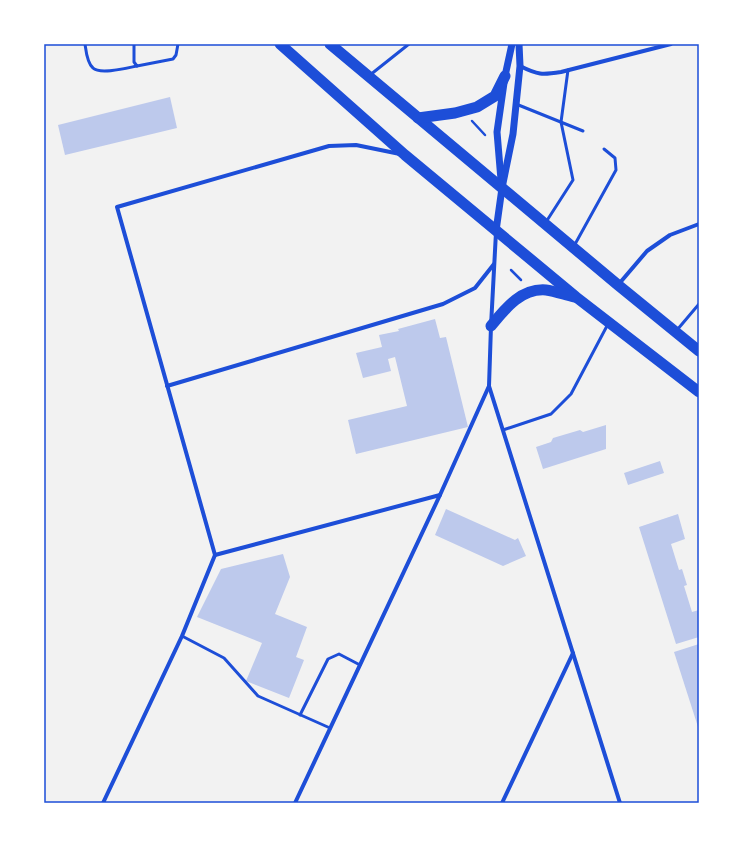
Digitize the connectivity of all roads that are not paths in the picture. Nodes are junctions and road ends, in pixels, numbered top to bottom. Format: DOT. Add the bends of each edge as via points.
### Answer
graph roads {
  1 [pos="85,44"];
  2 [pos="134,44"];
  3 [pos="178,44"];
  4 [pos="280,44"];
  5 [pos="330,44"];
  6 [pos="409,44"];
  7 [pos="512,44"];
  8 [pos="520,44"];
  9 [pos="671,44"];
  10 [pos="137,66"];
  11 [pos="520,66"];
  12 [pos="568,70"];
  13 [pos="369,76"];
  14 [pos="505,76"];
  15 [pos="516,104"];
  16 [pos="418,118"];
  17 [pos="561,122"];
  18 [pos="583,131"];
  19 [pos="604,149"];
  20 [pos="405,155"];
  21 [pos="502,188"];
  22 [pos="545,224"];
  23 [pos="699,224"];
  24 [pos="496,230"];
  25 [pos="573,248"];
  26 [pos="494,263"];
  27 [pos="618,285"];
  28 [pos="576,297"];
  29 [pos="699,304"];
  30 [pos="608,322"];
  31 [pos="491,326"];
  32 [pos="675,332"];
  33 [pos="699,351"];
  34 [pos="167,386"];
  35 [pos="489,386"];
  36 [pos="699,392"];
  37 [pos="503,430"];
  38 [pos="440,495"];
  39 [pos="215,555"];
  40 [pos="182,636"];
  41 [pos="573,653"];
  42 [pos="360,665"];
  43 [pos="300,715"];
  44 [pos="330,728"];
  45 [pos="103,803"];
  46 [pos="295,803"];
  47 [pos="502,803"];
  48 [pos="620,803"];
  1 -- 10 [label="lane" via="89,64 94,70 110,71"];
  2 -- 10 [label="lane" via="134,62"];
  3 -- 10 [label="lane" via="173,59"];
  4 -- 20 [label="highway"];
  5 -- 13 [label="highway"];
  6 -- 13 [label="lane"];
  7 -- 14 [label="street"];
  8 -- 11 [label="street"];
  9 -- 12 [label="street"];
  11 -- 12 [label="street" via="543,75"];
  11 -- 15 [label="street"];
  12 -- 17 [label="lane"];
  13 -- 16 [label="highway"];
  14 -- 16 [label="highway" via="495,96 477,107"];
  14 -- 21 [label="street" via="497,132"];
  15 -- 17 [label="lane"];
  15 -- 21 [label="street"];
  16 -- 21 [label="highway"];
  17 -- 18 [label="lane"];
  17 -- 22 [label="lane" via="573,180"];
  19 -- 25 [label="lane" via="615,158 616,170"];
  20 -- 24 [label="highway"];
  20 -- 34 [label="street" via="356,145 329,146 118,206"];
  21 -- 22 [label="highway"];
  21 -- 24 [label="street"];
  22 -- 25 [label="highway"];
  23 -- 27 [label="street" via="670,235 647,251"];
  24 -- 26 [label="street"];
  24 -- 28 [label="highway"];
  25 -- 27 [label="highway"];
  26 -- 31 [label="street"];
  26 -- 34 [label="street" via="475,288 444,304"];
  27 -- 32 [label="highway"];
  28 -- 30 [label="highway"];
  28 -- 31 [label="highway" via="546,290 531,292 507,306"];
  29 -- 32 [label="lane"];
  30 -- 36 [label="highway"];
  30 -- 37 [label="lane" via="571,394 551,414"];
  31 -- 35 [label="street"];
  32 -- 33 [label="highway"];
  34 -- 39 [label="street"];
  35 -- 37 [label="street"];
  35 -- 38 [label="street"];
  37 -- 41 [label="street"];
  38 -- 39 [label="street"];
  38 -- 42 [label="street"];
  39 -- 40 [label="street"];
  40 -- 43 [label="lane" via="224,658 258,696"];
  40 -- 45 [label="street"];
  41 -- 47 [label="street"];
  41 -- 48 [label="street"];
  42 -- 43 [label="lane" via="339,654 328,659"];
  42 -- 44 [label="street"];
  43 -- 44 [label="lane"];
  44 -- 46 [label="street"];
}
